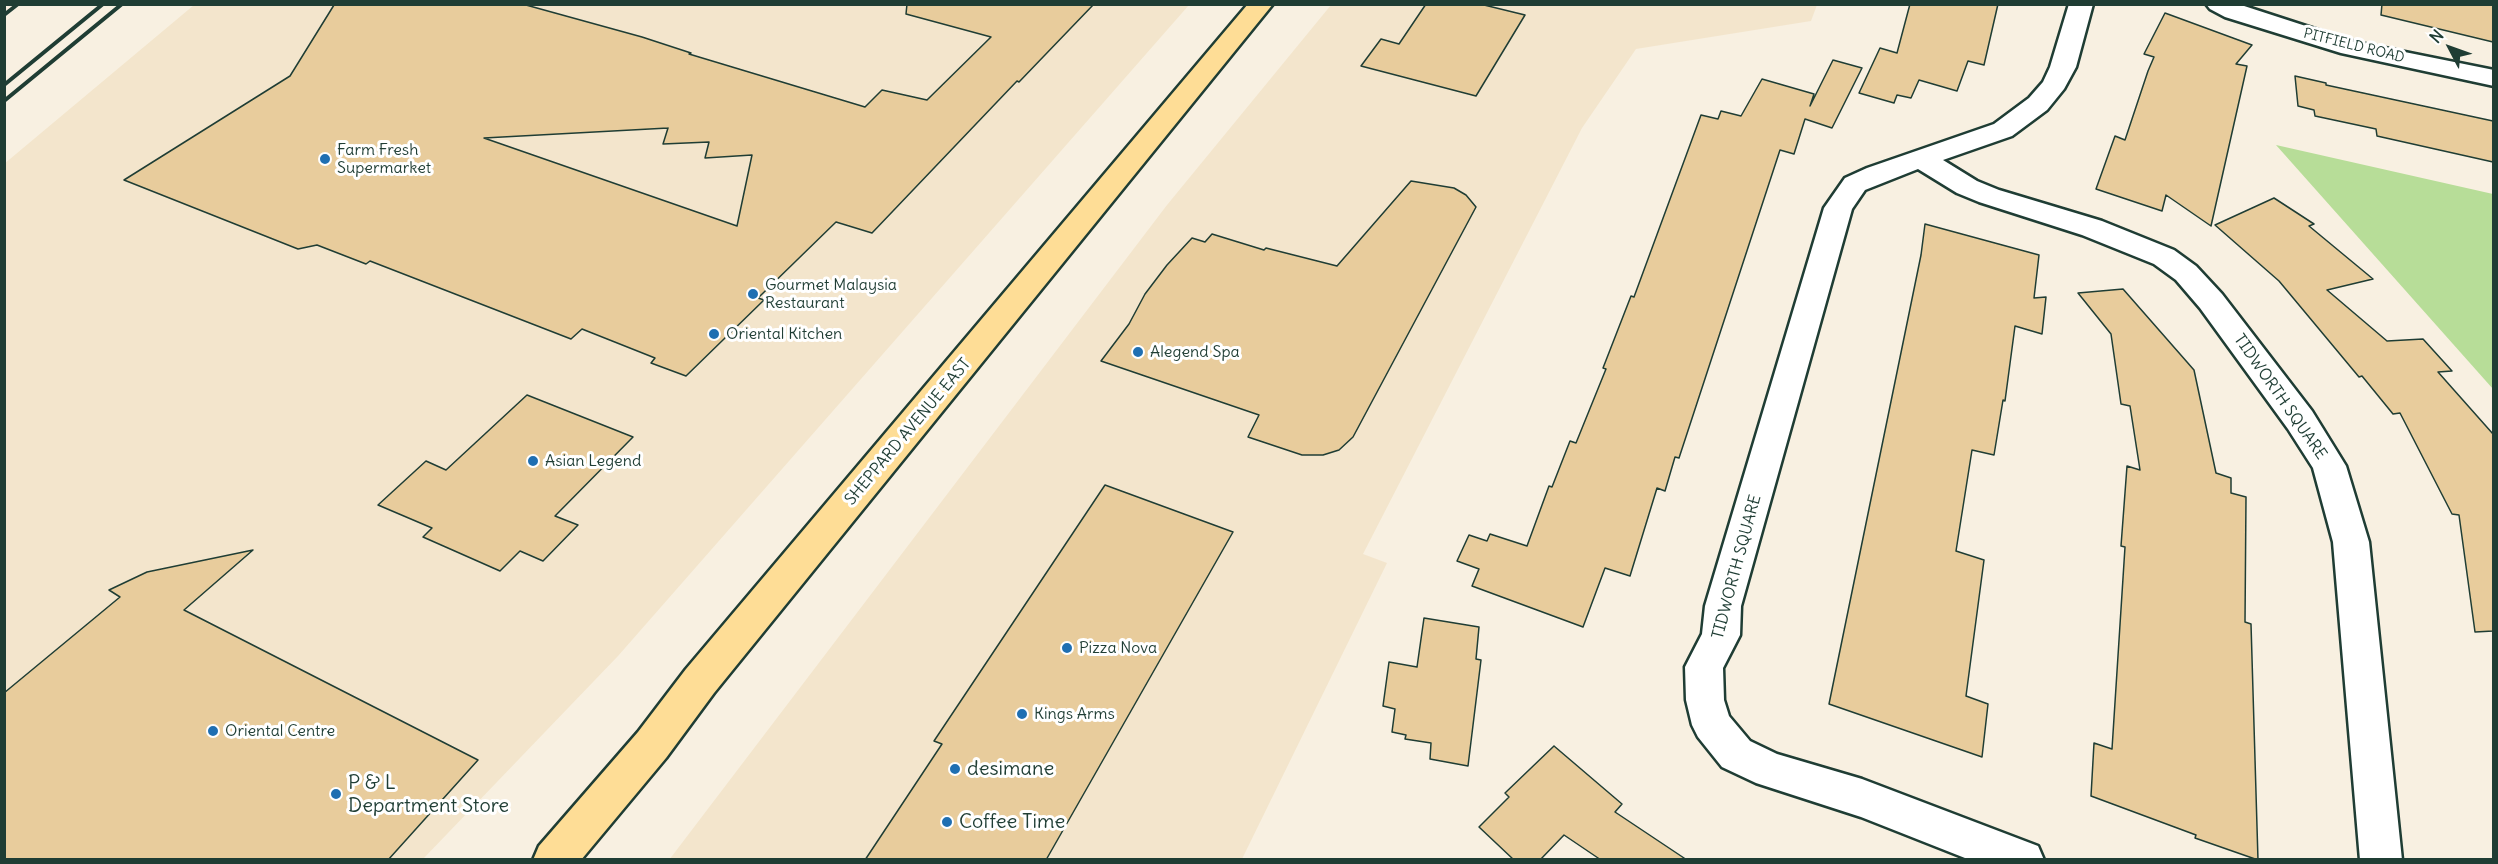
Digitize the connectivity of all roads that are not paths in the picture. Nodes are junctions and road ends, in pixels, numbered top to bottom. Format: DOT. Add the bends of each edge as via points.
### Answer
graph roads {
  1 [pos="1261,4"];
  2 [pos="2081,4"];
  3 [pos="2218,4"];
  4 [pos="2493,78"];
  5 [pos="1921,159"];
  6 [pos="554,860"];
  7 [pos="2024,860"];
  8 [pos="2381,860"];
  1 -- 6 [label="main road, SHEPPARD AVENUE EAST"];
  2 -- 5 [label="street, TIDWORTH SQUARE" via="2063,68 2037,104 2003,130"];
  3 -- 4 [label="street, PITFIELD ROAD" via="2349,48"];
  5 -- 7 [label="street, TIDWORTH SQUARE" via="1855,184 1838,208 1723,606 1721,635 1704,667 1705,700 1712,725 1736,754 1770,770 1862,798"];
  5 -- 8 [label="street, TIDWORTH SQUARE" via="1989,196 2092,228 2164,257 2186,273 2211,301 2300,420 2329,466 2351,542"];
}
